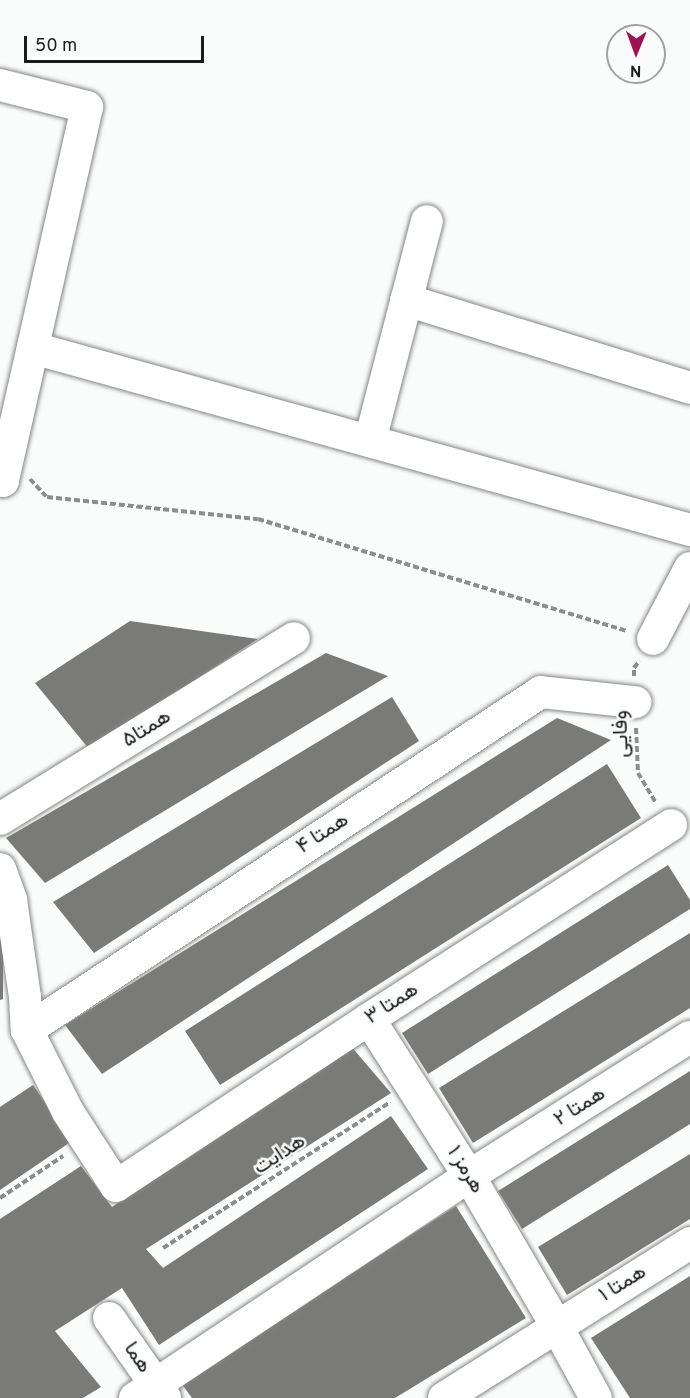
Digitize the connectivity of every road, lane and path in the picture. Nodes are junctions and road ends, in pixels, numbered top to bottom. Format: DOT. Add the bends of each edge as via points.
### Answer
graph roads {
  1 [pos="0,86"];
  2 [pos="427,221"];
  3 [pos="406,300"];
  4 [pos="33,348"];
  5 [pos="690,388"];
  6 [pos="370,441"];
  7 [pos="4,468"];
  8 [pos="690,530"];
  9 [pos="690,568"];
  10 [pos="294,638"];
  11 [pos="653,639"];
  12 [pos="635,702"];
  13 [pos="0,819"];
  14 [pos="671,825"];
  15 [pos="0,869"];
  16 [pos="18,1018"];
  17 [pos="369,1019"];
  18 [pos="690,1037"];
  19 [pos="412,1088"];
  20 [pos="87,1140"];
  21 [pos="469,1176"];
  22 [pos="0,1198"];
  23 [pos="690,1243"];
  24 [pos="164,1248"];
  25 [pos="109,1318"];
  26 [pos="556,1325"];
  27 [pos="152,1394"];
  28 [pos="444,1398"];
  29 [pos="596,1398"];
  1 -- 4 [label="street" via="87,107"];
  2 -- 3 [label="street"];
  3 -- 5 [label="street"];
  3 -- 6 [label="street"];
  4 -- 6 [label="street"];
  4 -- 7 [label="street"];
  6 -- 8 [label="street"];
  7 -- 11 [label="path" via="47,497 258,519"];
  9 -- 11 [label="street"];
  10 -- 13 [label="street, همتا۵"];
  11 -- 12 [label="path, وفایی" via="634,668"];
  12 -- 14 [label="path, وفایی" via="638,773"];
  12 -- 16 [label="street, همتا ۴" via="541,692"];
  14 -- 17 [label="street, همتا ۳"];
  15 -- 16 [label="street" via="11,900"];
  16 -- 20 [label="street"];
  17 -- 19 [label="street, هرمز ۱"];
  17 -- 20 [label="street, همتا ۳" via="116,1186"];
  18 -- 21 [label="street, همتا ۲"];
  19 -- 21 [label="street, هرمز ۱"];
  19 -- 24 [label="path, هدایت"];
  20 -- 22 [label="path"];
  21 -- 26 [label="street, هرمز ۱"];
  21 -- 27 [label="street, همتا ۲"];
  23 -- 26 [label="street, همتا ۱"];
  25 -- 27 [label="street, هما"];
  26 -- 28 [label="street, همتا ۱"];
  26 -- 29 [label="street, هرمز ۱"];
}
